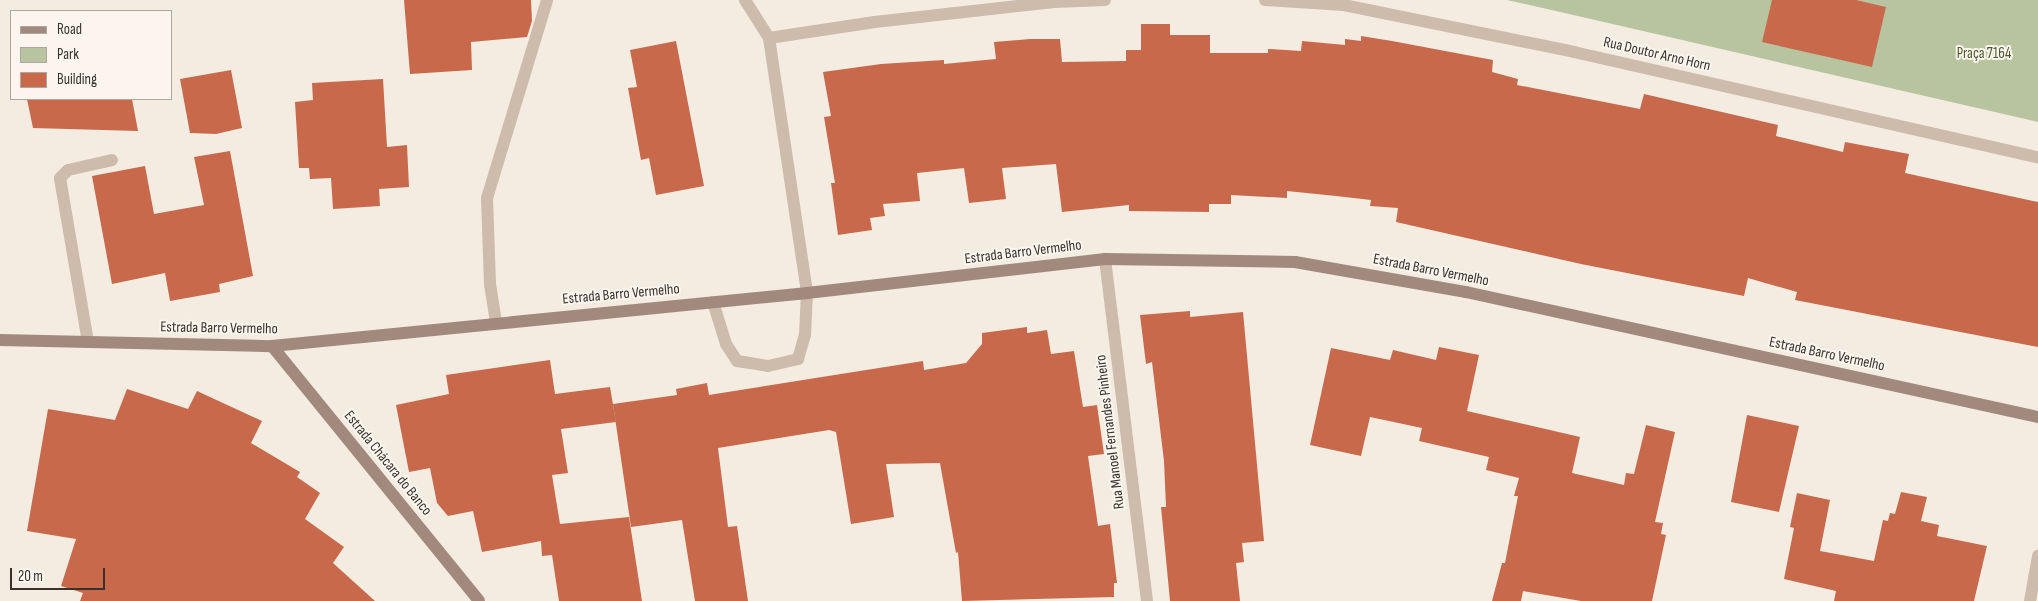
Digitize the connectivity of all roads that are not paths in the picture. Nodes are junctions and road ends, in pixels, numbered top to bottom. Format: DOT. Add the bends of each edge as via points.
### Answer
graph roads {
  1 [pos="547,0"];
  2 [pos="745,0"];
  3 [pos="1105,0"];
  4 [pos="1266,0"];
  5 [pos="1054,1"];
  6 [pos="769,38"];
  7 [pos="2038,158"];
  8 [pos="112,160"];
  9 [pos="1105,259"];
  10 [pos="807,293"];
  11 [pos="713,302"];
  12 [pos="496,322"];
  13 [pos="0,340"];
  14 [pos="88,342"];
  15 [pos="272,346"];
  16 [pos="2038,417"];
  17 [pos="2038,556"];
  18 [pos="479,601"];
  19 [pos="1146,601"];
  20 [pos="2030,601"];
  1 -- 12 [label="street" via="487,198 490,284"];
  2 -- 6 [label="street"];
  3 -- 5 [label="street"];
  4 -- 7 [label="street, Rua Doutor Arno Horn" via="1344,5 1574,52"];
  5 -- 6 [label="street"];
  6 -- 10 [label="street"];
  8 -- 14 [label="street" via="68,170 60,178"];
  9 -- 10 [label="street, Estrada Barro Vermelho"];
  9 -- 16 [label="street, Estrada Barro Vermelho" via="1296,262 1466,292"];
  9 -- 19 [label="street, Rua Manoel Fernandes Pinheiro"];
  10 -- 11 [label="street, Estrada Barro Vermelho"];
  10 -- 11 [label="street" via="805,335 798,359 768,366 736,361 726,344"];
  11 -- 12 [label="street, Estrada Barro Vermelho"];
  12 -- 15 [label="street, Estrada Barro Vermelho"];
  13 -- 14 [label="street, Estrada Barro Vermelho"];
  14 -- 15 [label="street, Estrada Barro Vermelho"];
  15 -- 18 [label="street, Estrada Chácara do Banco"];
  17 -- 20 [label="street"];
}
